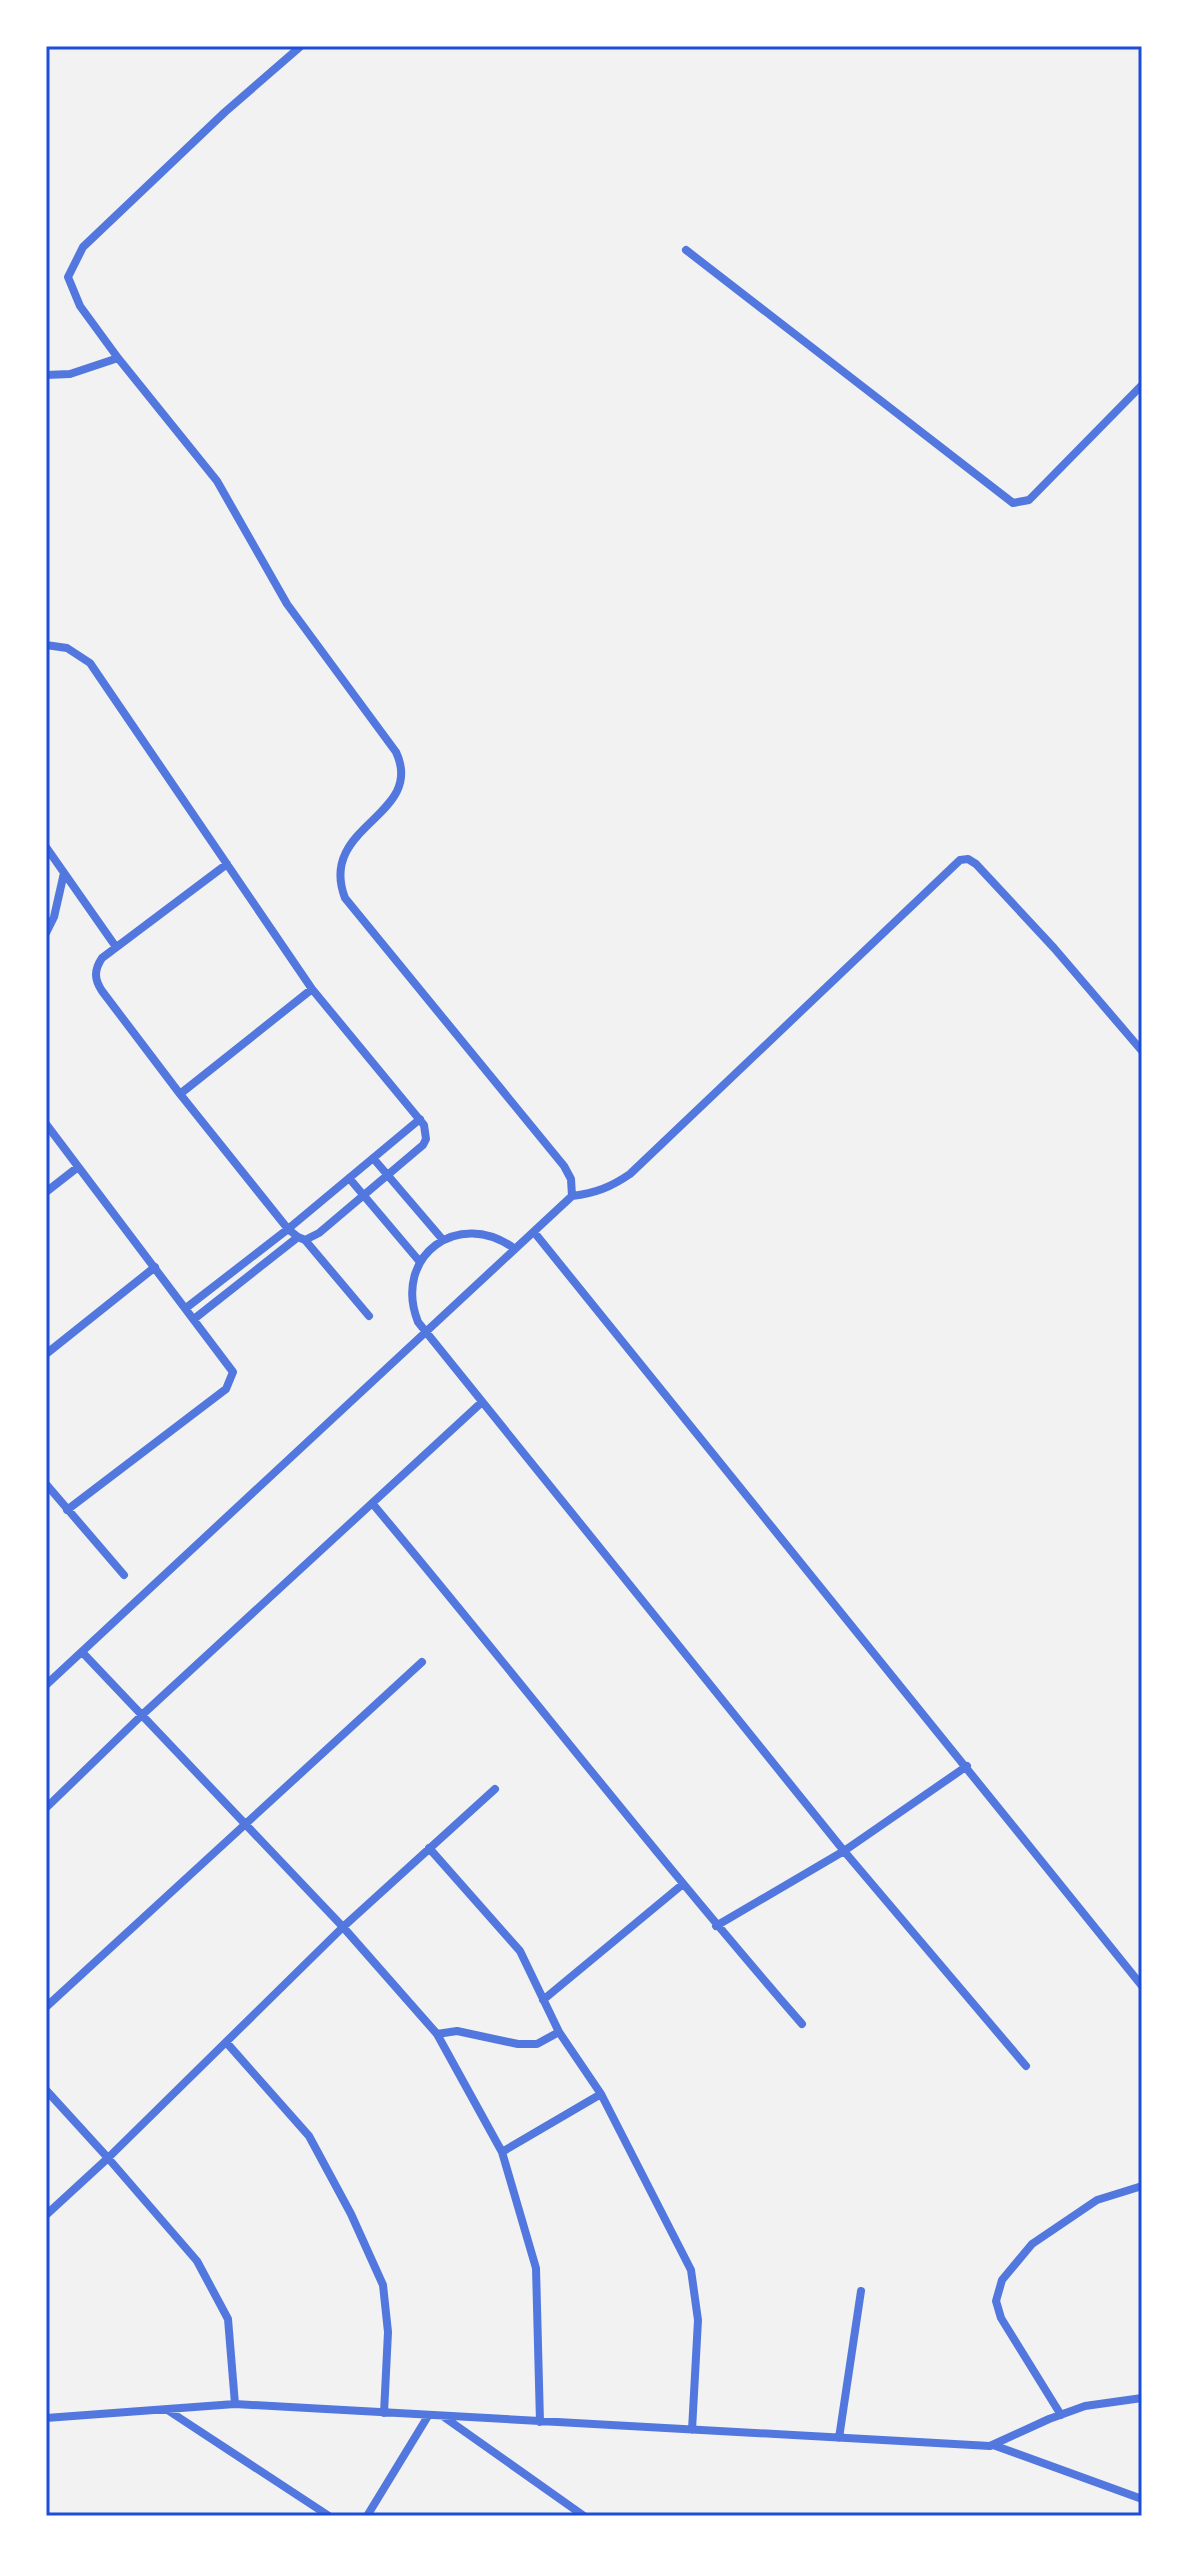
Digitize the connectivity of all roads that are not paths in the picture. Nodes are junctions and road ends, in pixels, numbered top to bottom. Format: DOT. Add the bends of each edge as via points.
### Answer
graph roads {
  1 [pos="301,46"];
  2 [pos="686,250"];
  3 [pos="118,358"];
  4 [pos="46,375"];
  5 [pos="1142,385"];
  6 [pos="46,645"];
  7 [pos="46,847"];
  8 [pos="227,864"];
  9 [pos="64,873"];
  10 [pos="46,933"];
  11 [pos="116,947"];
  12 [pos="312,989"];
  13 [pos="1142,1051"];
  14 [pos="180,1094"];
  15 [pos="420,1119"];
  16 [pos="46,1124"];
  17 [pos="373,1158"];
  18 [pos="78,1167"];
  19 [pos="388,1175"];
  20 [pos="349,1178"];
  21 [pos="46,1192"];
  22 [pos="364,1195"];
  23 [pos="572,1196"];
  24 [pos="288,1229"];
  25 [pos="534,1232"];
  26 [pos="302,1238"];
  27 [pos="443,1240"];
  28 [pos="515,1249"];
  29 [pos="420,1262"];
  30 [pos="155,1267"];
  31 [pos="186,1308"];
  32 [pos="369,1316"];
  33 [pos="194,1319"];
  34 [pos="425,1332"];
  35 [pos="46,1354"];
  36 [pos="482,1402"];
  37 [pos="46,1484"];
  38 [pos="372,1503"];
  39 [pos="67,1510"];
  40 [pos="124,1575"];
  41 [pos="82,1652"];
  42 [pos="422,1662"];
  43 [pos="46,1685"];
  44 [pos="142,1715"];
  45 [pos="967,1766"];
  46 [pos="495,1789"];
  47 [pos="46,1808"];
  48 [pos="246,1825"];
  49 [pos="429,1848"];
  50 [pos="844,1851"];
  51 [pos="683,1884"];
  52 [pos="716,1926"];
  53 [pos="343,1927"];
  54 [pos="1142,1986"];
  55 [pos="543,2000"];
  56 [pos="46,2007"];
  57 [pos="802,2024"];
  58 [pos="559,2032"];
  59 [pos="437,2034"];
  60 [pos="226,2042"];
  61 [pos="1026,2066"];
  62 [pos="46,2090"];
  63 [pos="601,2094"];
  64 [pos="502,2152"];
  65 [pos="108,2158"];
  66 [pos="1142,2186"];
  67 [pos="46,2215"];
  68 [pos="861,2291"];
  69 [pos="1142,2398"];
  70 [pos="235,2404"];
  71 [pos="168,2410"];
  72 [pos="384,2413"];
  73 [pos="1061,2415"];
  74 [pos="428,2416"];
  75 [pos="444,2417"];
  76 [pos="46,2418"];
  77 [pos="540,2422"];
  78 [pos="692,2430"];
  79 [pos="839,2438"];
  80 [pos="993,2445"];
  81 [pos="1142,2499"];
  82 [pos="329,2516"];
  83 [pos="367,2516"];
  84 [pos="584,2516"];
  1 -- 3 [label="street" via="83,247 68,277 80,306"];
  2 -- 5 [label="street" via="1013,503 1029,500"];
  3 -- 4 [label="street" via="70,374"];
  3 -- 23 [label="street" via="217,481 287,604 400,761 402,779 395,796 343,857 339,877 345,898 564,1166"];
  6 -- 8 [label="street" via="67,648 90,663"];
  7 -- 9 [label="street"];
  8 -- 11 [label="street"];
  8 -- 12 [label="street"];
  9 -- 10 [label="street"];
  9 -- 11 [label="street"];
  11 -- 14 [label="street" via="97,964 98,986"];
  12 -- 14 [label="street"];
  12 -- 15 [label="street"];
  13 -- 23 [label="street" via="976,864 960,860 630,1174 598,1193"];
  14 -- 24 [label="street"];
  15 -- 17 [label="street"];
  15 -- 19 [label="street" via="426,1131 423,1145"];
  16 -- 18 [label="street"];
  17 -- 19 [label="street"];
  17 -- 20 [label="street"];
  18 -- 21 [label="street"];
  18 -- 30 [label="street"];
  19 -- 22 [label="street"];
  19 -- 27 [label="street"];
  20 -- 22 [label="street"];
  20 -- 24 [label="street"];
  22 -- 26 [label="street" via="319,1233"];
  22 -- 29 [label="street"];
  23 -- 25 [label="street"];
  24 -- 26 [label="street"];
  24 -- 31 [label="street"];
  25 -- 28 [label="street"];
  25 -- 45 [label="street"];
  26 -- 32 [label="street"];
  26 -- 33 [label="street"];
  27 -- 28 [label="street" via="475,1232"];
  27 -- 29 [label="street"];
  28 -- 34 [label="street"];
  29 -- 34 [label="street" via="411,1298"];
  30 -- 31 [label="street"];
  30 -- 35 [label="street"];
  31 -- 33 [label="street"];
  33 -- 39 [label="street" via="233,1372 226,1389"];
  34 -- 36 [label="street"];
  34 -- 41 [label="street"];
  36 -- 38 [label="street"];
  36 -- 50 [label="street"];
  37 -- 39 [label="street"];
  38 -- 44 [label="street"];
  38 -- 51 [label="street"];
  39 -- 40 [label="street"];
  41 -- 43 [label="street"];
  41 -- 44 [label="street"];
  42 -- 48 [label="street"];
  44 -- 47 [label="street"];
  44 -- 48 [label="street"];
  45 -- 50 [label="street"];
  45 -- 54 [label="street"];
  46 -- 49 [label="street"];
  48 -- 53 [label="street"];
  48 -- 56 [label="street"];
  49 -- 53 [label="street"];
  49 -- 55 [label="street" via="520,1951"];
  50 -- 52 [label="street"];
  50 -- 61 [label="street"];
  51 -- 52 [label="street"];
  51 -- 55 [label="street"];
  52 -- 57 [label="street"];
  53 -- 59 [label="street"];
  53 -- 60 [label="street"];
  55 -- 58 [label="street"];
  58 -- 59 [label="street" via="537,2044 457,2031"];
  58 -- 63 [label="street"];
  59 -- 64 [label="street"];
  60 -- 65 [label="street"];
  60 -- 72 [label="street" via="309,2136 383,2285 388,2332"];
  62 -- 65 [label="street"];
  63 -- 64 [label="street"];
  63 -- 78 [label="street" via="691,2270 698,2320"];
  64 -- 77 [label="street" via="536,2268"];
  65 -- 67 [label="street"];
  65 -- 70 [label="street" via="197,2261 228,2319"];
  66 -- 73 [label="street" via="1097,2200 1032,2244 1002,2280 996,2301 1001,2318"];
  68 -- 79 [label="street"];
  69 -- 73 [label="street"];
  70 -- 71 [label="street"];
  70 -- 72 [label="street"];
  71 -- 76 [label="street"];
  71 -- 82 [label="street"];
  72 -- 74 [label="street"];
  73 -- 80 [label="street"];
  74 -- 75 [label="street"];
  74 -- 83 [label="street"];
  75 -- 77 [label="street"];
  75 -- 84 [label="street"];
  77 -- 78 [label="street"];
  78 -- 79 [label="street"];
  79 -- 80 [label="street"];
  80 -- 81 [label="street"];
}
